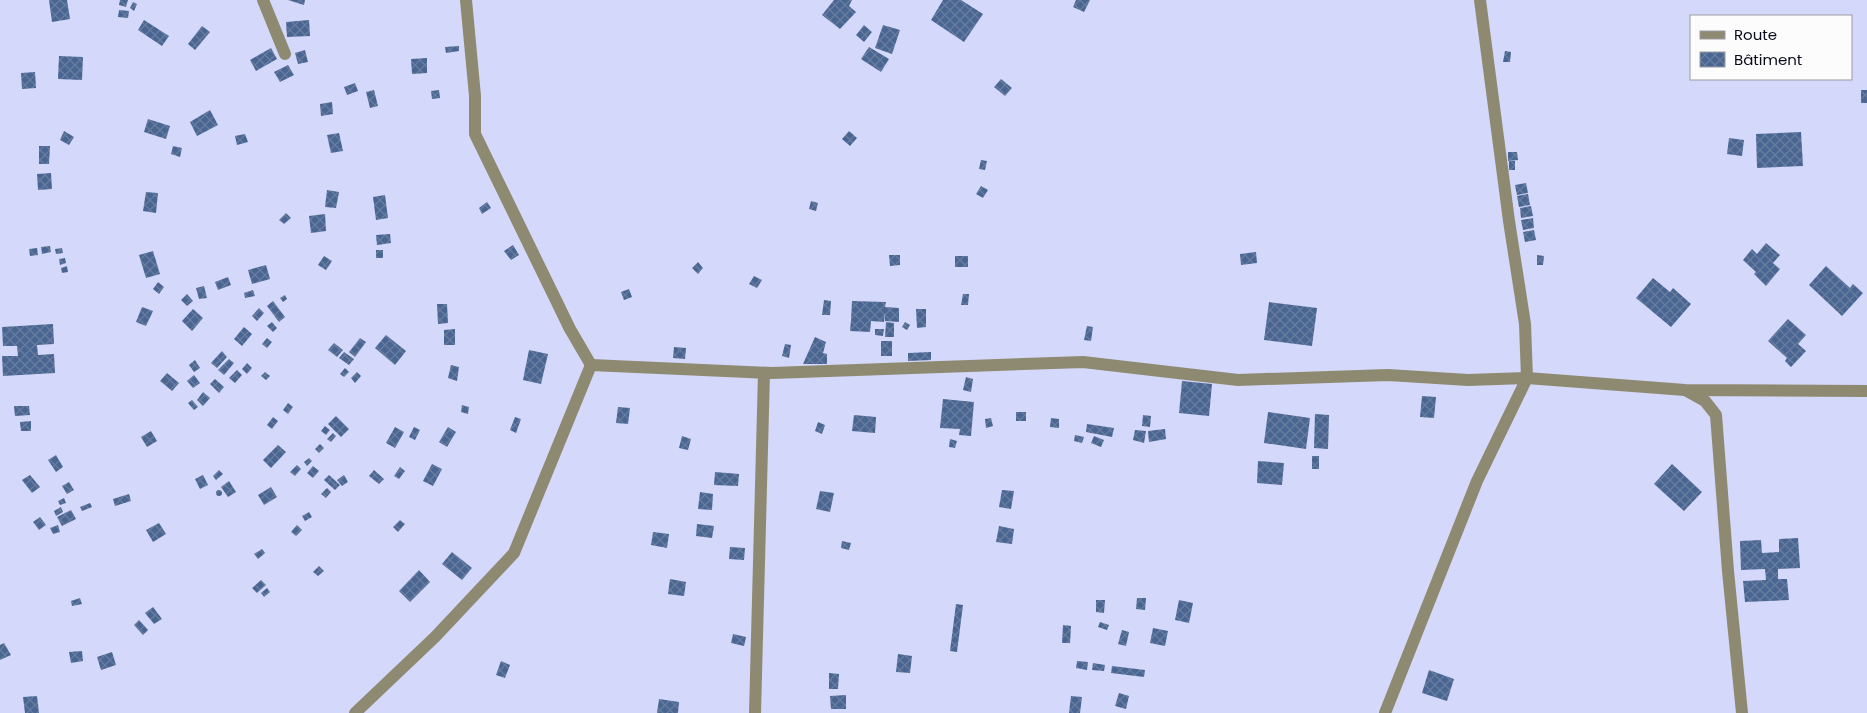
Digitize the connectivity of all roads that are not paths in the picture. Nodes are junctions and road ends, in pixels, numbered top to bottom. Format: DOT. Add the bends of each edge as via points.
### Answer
graph roads {
  1 [pos="263,0"];
  2 [pos="466,0"];
  3 [pos="1480,0"];
  4 [pos="285,54"];
  5 [pos="591,366"];
  6 [pos="764,373"];
  7 [pos="1526,378"];
  8 [pos="1685,390"];
  9 [pos="1867,391"];
  10 [pos="355,713"];
  11 [pos="755,713"];
  12 [pos="1385,713"];
  13 [pos="1742,713"];
  1 -- 4 [label="street"];
  2 -- 5 [label="street" via="475,96 475,134"];
  3 -- 7 [label="street" via="1525,324"];
  5 -- 6 [label="street"];
  5 -- 10 [label="street" via="514,553 435,637"];
  6 -- 7 [label="street" via="1083,362 1238,380 1388,375 1468,380"];
  6 -- 11 [label="street"];
  7 -- 8 [label="street"];
  7 -- 12 [label="street" via="1477,481"];
  8 -- 9 [label="street"];
  8 -- 13 [label="street" via="1705,401 1716,415"];
}
